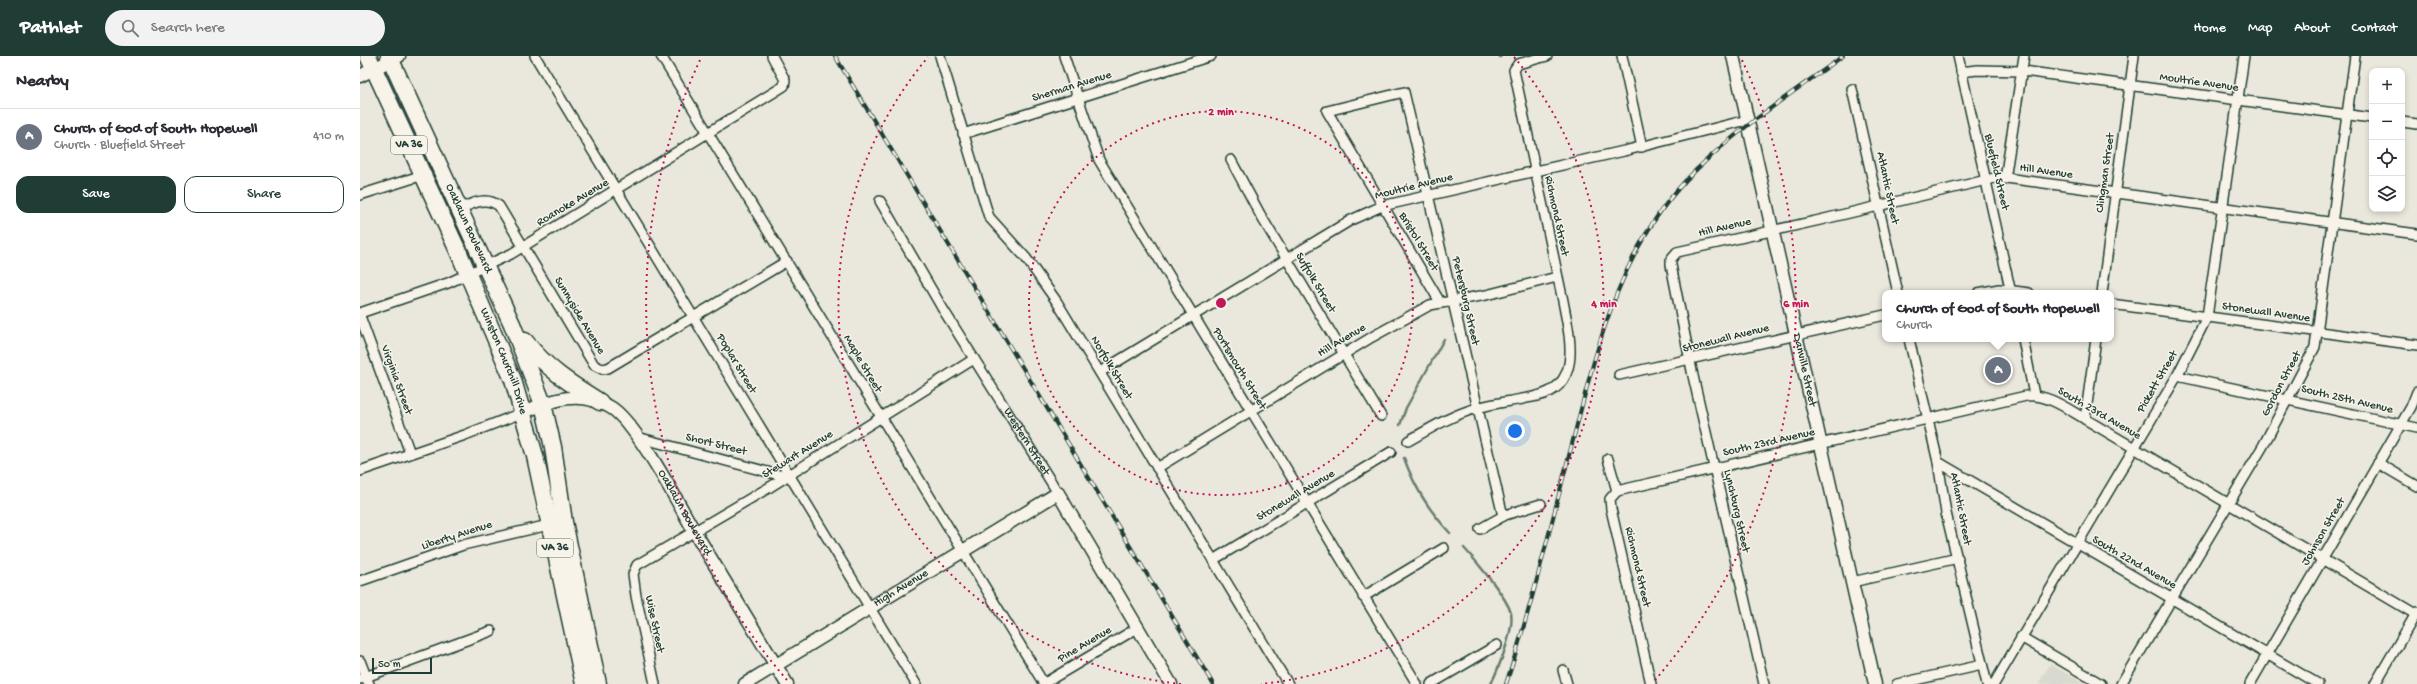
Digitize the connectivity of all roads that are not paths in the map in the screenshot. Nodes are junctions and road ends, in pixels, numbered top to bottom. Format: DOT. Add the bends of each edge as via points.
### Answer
graph roads {
  1 [pos="535,56"];
  2 [pos="662,56"];
  3 [pos="772,56"];
  4 [pos="940,56"];
  5 [pos="1064,56"];
  6 [pos="1211,56"];
  7 [pos="1547,56"];
  8 [pos="1622,56"];
  9 [pos="1733,56"];
  10 [pos="1958,56"];
  11 [pos="2024,56"];
  12 [pos="2134,56"];
  13 [pos="2244,56"];
  14 [pos="2355,56"];
  15 [pos="393,58"];
  16 [pos="367,67"];
  17 [pos="2023,71"];
  18 [pos="1961,72"];
  19 [pos="2130,85"];
  20 [pos="1852,89"];
  21 [pos="1077,98"];
  22 [pos="2238,100"];
  23 [pos="1327,111"];
  24 [pos="2346,115"];
  25 [pos="2369,118"];
  26 [pos="1747,120"];
  27 [pos="2405,122"];
  28 [pos="2417,124"];
  29 [pos="708,133"];
  30 [pos="964,134"];
  31 [pos="1642,147"];
  32 [pos="1231,160"];
  33 [pos="1534,171"];
  34 [pos="423,175"];
  35 [pos="2005,179"];
  36 [pos="1985,180"];
  37 [pos="616,191"];
  38 [pos="1428,194"];
  39 [pos="2116,194"];
  40 [pos="360,195"];
  41 [pos="880,201"];
  42 [pos="1878,205"];
  43 [pos="1382,206"];
  44 [pos="2224,208"];
  45 [pos="460,209"];
  46 [pos="2332,223"];
  47 [pos="1772,230"];
  48 [pos="2417,234"];
  49 [pos="523,247"];
  50 [pos="1677,252"];
  51 [pos="1287,260"];
  52 [pos="786,261"];
  53 [pos="486,267"];
  54 [pos="468,275"];
  55 [pos="1558,277"];
  56 [pos="1897,290"];
  57 [pos="2011,290"];
  58 [pos="2102,290"];
  59 [pos="1452,300"];
  60 [pos="1440,302"];
  61 [pos="2114,304"];
  62 [pos="360,314"];
  63 [pos="1193,315"];
  64 [pos="693,316"];
  65 [pos="1882,316"];
  66 [pos="2207,317"];
  67 [pos="512,324"];
  68 [pos="2317,332"];
  69 [pos="1796,335"];
  70 [pos="1910,342"];
  71 [pos="2024,342"];
  72 [pos="2096,342"];
  73 [pos="2417,345"];
  74 [pos="1344,354"];
  75 [pos="974,359"];
  76 [pos="1691,360"];
  77 [pos="1100,372"];
  78 [pos="1619,375"];
  79 [pos="2177,376"];
  80 [pos="2417,392"];
  81 [pos="2034,395"];
  82 [pos="2289,399"];
  83 [pos="600,402"];
  84 [pos="543,404"];
  85 [pos="1477,408"];
  86 [pos="1250,410"];
  87 [pos="524,412"];
  88 [pos="1381,416"];
  89 [pos="880,417"];
  90 [pos="2085,418"];
  91 [pos="1927,419"];
  92 [pos="2401,424"];
  93 [pos="2417,428"];
  94 [pos="637,437"];
  95 [pos="1408,441"];
  96 [pos="1820,444"];
  97 [pos="2133,448"];
  98 [pos="1391,452"];
  99 [pos="410,453"];
  100 [pos="1608,459"];
  101 [pos="1938,462"];
  102 [pos="2378,463"];
  103 [pos="1157,468"];
  104 [pos="1714,468"];
  105 [pos="360,471"];
  106 [pos="788,475"];
  107 [pos="2417,486"];
  108 [pos="1616,491"];
  109 [pos="1058,493"];
  110 [pos="1307,503"];
  111 [pos="1541,504"];
  112 [pos="2228,504"];
  113 [pos="1503,516"];
  114 [pos="557,523"];
  115 [pos="1480,529"];
  116 [pos="694,531"];
  117 [pos="2076,543"];
  118 [pos="1444,548"];
  119 [pos="962,552"];
  120 [pos="1958,558"];
  121 [pos="2322,559"];
  122 [pos="1213,560"];
  123 [pos="634,569"];
  124 [pos="360,581"];
  125 [pos="1852,582"];
  126 [pos="1363,597"];
  127 [pos="2172,598"];
  128 [pos="870,607"];
  129 [pos="2417,614"];
  130 [pos="1139,627"];
  131 [pos="491,631"];
  132 [pos="2021,637"];
  133 [pos="1497,645"];
  134 [pos="2267,654"];
  135 [pos="360,661"];
  136 [pos="776,665"];
  137 [pos="1982,665"];
  138 [pos="1563,670"];
  139 [pos="365,680"];
  140 [pos="584,684"];
  141 [pos="598,684"];
  142 [pos="654,684"];
  143 [pos="745,684"];
  144 [pos="787,684"];
  145 [pos="916,684"];
  146 [pos="1044,684"];
  147 [pos="1172,684"];
  148 [pos="1288,684"];
  149 [pos="1417,684"];
  150 [pos="1431,684"];
  151 [pos="1567,684"];
  152 [pos="1651,684"];
  153 [pos="1764,684"];
  154 [pos="1875,684"];
  155 [pos="1897,684"];
  156 [pos="1987,684"];
  157 [pos="1994,684"];
  158 [pos="2101,684"];
  159 [pos="2121,684"];
  160 [pos="2250,684"];
  161 [pos="2318,684"];
  162 [pos="2375,684"];
  1 -- 37 [label="street, Poplar Street"];
  2 -- 29 [label="street, Maple Street"];
  3 -- 29 [label="street, Roanoke Avenue" via="786,80 784,86"];
  4 -- 30 [label="street, Norfolk Street"];
  5 -- 21 [label="street, Portsmouth Street"];
  6 -- 21 [label="street, Sherman Avenue"];
  7 -- 33 [label="street, Richmond Street" via="1515,66 1514,70"];
  8 -- 31 [label="street"];
  9 -- 26 [label="street, Danville Street"];
  10 -- 18 [label="street, Bluefield Street"];
  11 -- 17 [label="street"];
  12 -- 19 [label="street, Clingman Street"];
  13 -- 22 [label="street, Pickett Street"];
  14 -- 24 [label="street, Gordon Street"];
  15 -- 16 [label="street"];
  15 -- 45 [label="highway, Oaklawn Boulevard / VA 36"];
  16 -- 34 [label="highway, Winston Churchill Drive / VA 36"];
  17 -- 18 [label="street, Moultrie Avenue"];
  17 -- 19 [label="street, Moultrie Avenue"];
  17 -- 35 [label="street"];
  18 -- 36 [label="street, Bluefield Street"];
  19 -- 22 [label="street, Moultrie Avenue"];
  19 -- 39 [label="street, Clingman Street"];
  20 -- 42 [label="street, Atlantic Street"];
  21 -- 30 [label="street, Sherman Avenue"];
  21 -- 63 [label="street, Portsmouth Street" via="1099,160"];
  22 -- 24 [label="street, Moultrie Avenue"];
  22 -- 44 [label="street, Pickett Street"];
  23 -- 38 [label="street, Petersburg Street" via="1404,92"];
  23 -- 43 [label="street, Bristol Street"];
  24 -- 25 [label="street, Moultrie Avenue"];
  24 -- 46 [label="street, Gordon Street"];
  26 -- 31 [label="street, Moultrie Avenue"];
  26 -- 47 [label="street, Danville Street"];
  27 -- 28 [label="street"];
  29 -- 37 [label="street, Roanoke Avenue"];
  29 -- 52 [label="street, Maple Street"];
  30 -- 77 [label="street, Norfolk Street" via="989,217 1039,274"];
  31 -- 33 [label="street, Moultrie Avenue"];
  32 -- 51 [label="street, Suffolk Street"];
  33 -- 38 [label="street, Moultrie Avenue"];
  33 -- 55 [label="street, Richmond Street"];
  34 -- 40 [label="street"];
  34 -- 54 [label="highway, Winston Churchill Drive / VA 36"];
  35 -- 36 [label="street, Hill Avenue" via="1999,177"];
  35 -- 39 [label="street, Hill Avenue"];
  36 -- 42 [label="street, Hill Avenue"];
  36 -- 57 [label="street, Bluefield Street"];
  37 -- 49 [label="street, Roanoke Avenue"];
  37 -- 64 [label="street, Poplar Street"];
  38 -- 43 [label="street, Moultrie Avenue"];
  38 -- 59 [label="street, Petersburg Street"];
  39 -- 44 [label="street, Hill Avenue"];
  39 -- 58 [label="street, Clingman Street"];
  41 -- 75 [label="street, Western Street"];
  42 -- 47 [label="street, Hill Avenue"];
  42 -- 56 [label="street, Atlantic Street"];
  43 -- 51 [label="street, Moultrie Avenue" via="1351,220"];
  43 -- 60 [label="street, Bristol Street"];
  44 -- 46 [label="street, Hill Avenue"];
  44 -- 66 [label="street, Pickett Street"];
  45 -- 49 [label="street, Sunnyside Avenue" via="483,200 494,203"];
  45 -- 53 [label="highway, Oaklawn Boulevard / VA 36"];
  46 -- 48 [label="street, Hill Avenue"];
  46 -- 68 [label="street, Gordon Street"];
  47 -- 50 [label="street, Hill Avenue"];
  47 -- 69 [label="street, Danville Street"];
  49 -- 53 [label="street, Roanoke Avenue"];
  49 -- 64 [label="street, Sunnyside Avenue" via="597,367 608,368"];
  50 -- 76 [label="street, Lynchburg Street" via="1671,259 1671,265"];
  51 -- 63 [label="street, Moultrie Avenue"];
  51 -- 74 [label="street, Suffolk Street"];
  52 -- 64 [label="street, Sunnyside Avenue"];
  52 -- 89 [label="street, Maple Street"];
  53 -- 54 [label="street, Roanoke Avenue"];
  53 -- 67 [label="highway, Oaklawn Boulevard / VA 36"];
  54 -- 62 [label="street, Roanoke Avenue"];
  54 -- 87 [label="highway, Winston Churchill Drive / VA 36" via="505,359"];
  55 -- 59 [label="street, Hill Avenue" via="1486,295"];
  55 -- 85 [label="street, Richmond Street" via="1570,338 1568,371 1561,384 1546,394"];
  59 -- 60 [label="street, Hill Avenue"];
  59 -- 85 [label="street, Petersburg Street"];
  60 -- 74 [label="street, Hill Avenue" via="1405,318"];
  61 -- 66 [label="street, Stonewall Avenue"];
  62 -- 99 [label="street, Virginia Street"];
  63 -- 77 [label="street, Moultrie Avenue"];
  63 -- 86 [label="street, Portsmouth Street"];
  64 -- 106 [label="street, Poplar Street"];
  65 -- 69 [label="street, Stonewall Avenue"];
  66 -- 68 [label="street, Stonewall Avenue"];
  66 -- 79 [label="street, Pickett Street"];
  67 -- 83 [label="highway" via="537,357 560,378"];
  67 -- 84 [label="highway, Oaklawn Boulevard / VA 36"];
  68 -- 73 [label="street, Stonewall Avenue"];
  68 -- 82 [label="street, Gordon Street" via="2315,347"];
  69 -- 76 [label="street, Stonewall Avenue"];
  69 -- 96 [label="street, Danville Street"];
  70 -- 91 [label="street, Atlantic Street"];
  71 -- 81 [label="street"];
  72 -- 90 [label="street"];
  74 -- 86 [label="street, Hill Avenue"];
  74 -- 88 [label="street, Suffolk Street"];
  75 -- 89 [label="street, Stewart Avenue"];
  75 -- 109 [label="street, Western Street"];
  76 -- 78 [label="street, Stonewall Avenue"];
  76 -- 104 [label="street, Lynchburg Street"];
  77 -- 103 [label="street, Norfolk Street"];
  79 -- 82 [label="street, South 25th Avenue"];
  79 -- 97 [label="street, Pickett Street"];
  80 -- 92 [label="street, Johnson Street"];
  81 -- 90 [label="street, South 23rd Avenue" via="2047,397"];
  81 -- 91 [label="street, South 23rd Avenue"];
  82 -- 92 [label="street, South 25th Avenue"];
  82 -- 112 [label="street, Gordon Street"];
  83 -- 84 [label="street, Oaklawn Boulevard" via="583,397 566,397"];
  83 -- 94 [label="street, Oaklawn Boulevard" via="621,415"];
  84 -- 87 [label="street, Oaklawn Boulevard"];
  84 -- 114 [label="highway, Winston Churchill Drive / VA 36" via="553,447"];
  85 -- 95 [label="street" via="1450,417"];
  85 -- 113 [label="street, Petersburg Street"];
  86 -- 103 [label="street, Hill Avenue"];
  86 -- 110 [label="street, Portsmouth Street"];
  87 -- 99 [label="street" via="466,435"];
  87 -- 114 [label="highway, Winston Churchill Drive / VA 36"];
  89 -- 106 [label="street, Stewart Avenue"];
  89 -- 119 [label="street, Maple Street"];
  90 -- 97 [label="street, South 23rd Avenue"];
  91 -- 96 [label="street, South 23rd Avenue"];
  91 -- 101 [label="street, Atlantic Street"];
  92 -- 93 [label="street, South 25th Avenue"];
  92 -- 102 [label="street, Johnson Street"];
  94 -- 106 [label="street, Short Street" via="779,475"];
  94 -- 116 [label="street, Oaklawn Boulevard"];
  96 -- 104 [label="street, South 23rd Avenue"];
  96 -- 125 [label="street, Danville Street"];
  97 -- 112 [label="street, South 23rd Avenue"];
  97 -- 117 [label="street, Pickett Street"];
  98 -- 110 [label="street, Stonewall Avenue"];
  99 -- 105 [label="street"];
  100 -- 108 [label="street, Richmond Street"];
  101 -- 117 [label="street, South 22nd Avenue"];
  101 -- 120 [label="street, Atlantic Street" via="1946,513"];
  102 -- 107 [label="street"];
  102 -- 121 [label="street, Johnson Street"];
  103 -- 122 [label="street, Norfolk Street"];
  104 -- 108 [label="street, South 23rd Avenue"];
  104 -- 153 [label="street, Lynchburg Street"];
  106 -- 116 [label="street, Stewart Avenue"];
  106 -- 128 [label="street, Poplar Street"];
  108 -- 152 [label="street, Richmond Street" via="1610,499 1611,509"];
  109 -- 119 [label="street, High Avenue"];
  109 -- 130 [label="street, Western Street"];
  110 -- 122 [label="street, Stonewall Avenue"];
  110 -- 126 [label="street, Portsmouth Street"];
  111 -- 113 [label="street"];
  112 -- 121 [label="street, South 23rd Avenue"];
  112 -- 127 [label="street, Gordon Street"];
  113 -- 115 [label="street"];
  114 -- 124 [label="street, Liberty Avenue" via="463,545"];
  114 -- 140 [label="highway, Winston Churchill Drive / VA 36"];
  114 -- 141 [label="highway, Winston Churchill Drive / VA 36"];
  116 -- 123 [label="street, Stewart Avenue"];
  116 -- 136 [label="street, Oaklawn Boulevard"];
  117 -- 127 [label="street, South 22nd Avenue"];
  117 -- 132 [label="street, Pickett Street"];
  118 -- 126 [label="street"];
  119 -- 128 [label="street, High Avenue"];
  119 -- 146 [label="street, Maple Street"];
  120 -- 125 [label="street"];
  120 -- 137 [label="street, Atlantic Street"];
  121 -- 129 [label="street, South 23rd Avenue"];
  121 -- 134 [label="street, Johnson Street"];
  122 -- 148 [label="street, Norfolk Street"];
  123 -- 142 [label="street, Wise Street" via="636,596"];
  125 -- 154 [label="street, Danville Street"];
  126 -- 149 [label="street, Portsmouth Street"];
  127 -- 134 [label="street, South 22nd Avenue"];
  127 -- 159 [label="street, Gordon Street"];
  128 -- 136 [label="street, High Avenue"];
  128 -- 145 [label="street, Poplar Street"];
  129 -- 162 [label="street"];
  130 -- 146 [label="street, Pine Avenue"];
  130 -- 147 [label="street, Western Street"];
  131 -- 139 [label="street"];
  132 -- 157 [label="street, Pickett Street"];
  132 -- 158 [label="street"];
  133 -- 150 [label="street"];
  134 -- 160 [label="street, Johnson Street"];
  134 -- 161 [label="street, South 22nd Avenue"];
  135 -- 139 [label="street"];
  136 -- 143 [label="street, High Avenue"];
  136 -- 144 [label="street, Oaklawn Boulevard"];
  137 -- 155 [label="street"];
  137 -- 156 [label="street, Atlantic Street"];
  138 -- 151 [label="street"];
}
